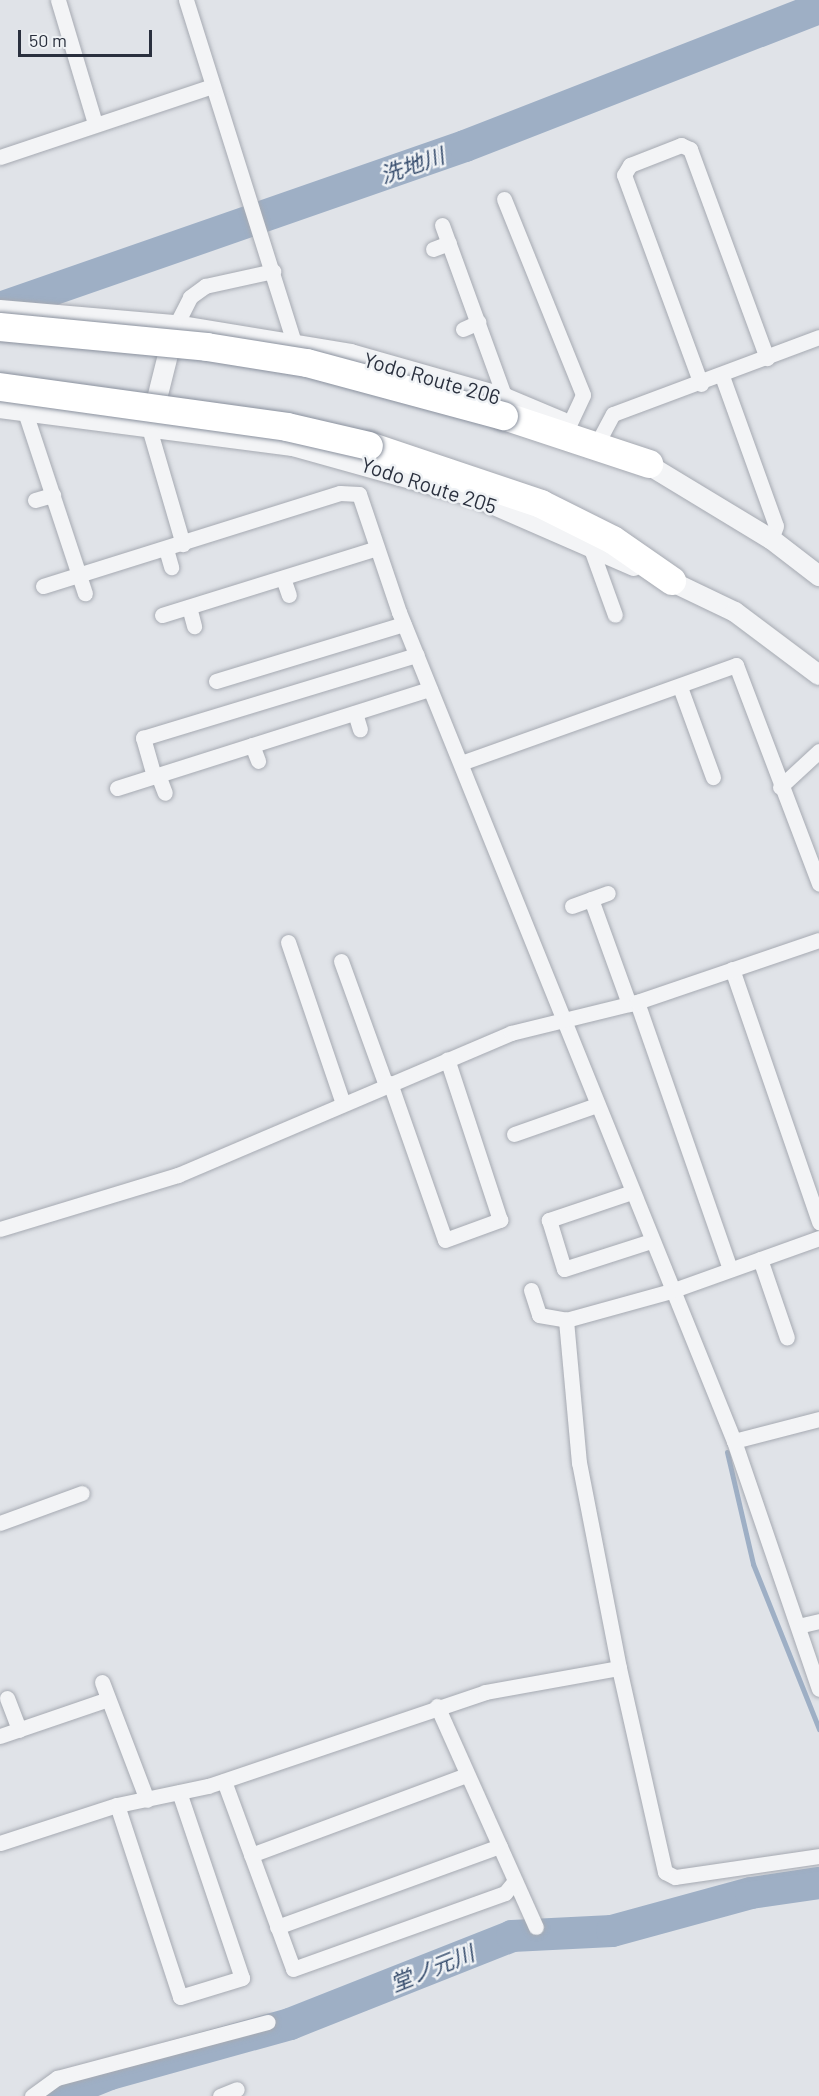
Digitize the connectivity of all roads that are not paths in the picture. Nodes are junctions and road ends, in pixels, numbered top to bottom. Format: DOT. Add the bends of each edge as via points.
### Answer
graph roads {
  1 [pos="58,0"];
  2 [pos="186,0"];
  3 [pos="212,86"];
  4 [pos="94,123"];
  5 [pos="0,157"];
  6 [pos="504,199"];
  7 [pos="442,225"];
  8 [pos="449,243"];
  9 [pos="432,249"];
  10 [pos="273,271"];
  11 [pos="0,310"];
  12 [pos="479,322"];
  13 [pos="176,325"];
  14 [pos="0,327"];
  15 [pos="463,329"];
  16 [pos="819,337"];
  17 [pos="296,345"];
  18 [pos="767,358"];
  19 [pos="722,376"];
  20 [pos="701,384"];
  21 [pos="0,387"];
  22 [pos="504,407"];
  23 [pos="0,408"];
  24 [pos="25,412"];
  25 [pos="569,425"];
  26 [pos="149,428"];
  27 [pos="600,438"];
  28 [pos="649,464"];
  29 [pos="53,495"];
  30 [pos="34,500"];
  31 [pos="771,539"];
  32 [pos="183,544"];
  33 [pos="590,546"];
  34 [pos="376,548"];
  35 [pos="166,549"];
  36 [pos="171,567"];
  37 [pos="79,575"];
  38 [pos="819,576"];
  39 [pos="283,578"];
  40 [pos="672,581"];
  41 [pos="43,586"];
  42 [pos="85,593"];
  43 [pos="289,595"];
  44 [pos="189,607"];
  45 [pos="162,615"];
  46 [pos="615,615"];
  47 [pos="404,624"];
  48 [pos="194,626"];
  49 [pos="417,655"];
  50 [pos="819,675"];
  51 [pos="216,681"];
  52 [pos="680,687"];
  53 [pos="430,689"];
  54 [pos="355,713"];
  55 [pos="360,729"];
  56 [pos="252,745"];
  57 [pos="819,752"];
  58 [pos="258,761"];
  59 [pos="461,763"];
  60 [pos="156,776"];
  61 [pos="713,777"];
  62 [pos="780,787"];
  63 [pos="117,788"];
  64 [pos="165,793"];
  65 [pos="819,884"];
  66 [pos="608,893"];
  67 [pos="591,899"];
  68 [pos="572,906"];
  69 [pos="819,940"];
  70 [pos="306,946"];
  71 [pos="341,962"];
  72 [pos="732,969"];
  73 [pos="633,1003"];
  74 [pos="563,1022"];
  75 [pos="447,1059"];
  76 [pos="388,1084"];
  77 [pos="343,1104"];
  78 [pos="597,1106"];
  79 [pos="514,1134"];
  80 [pos="632,1192"];
  81 [pos="819,1222"];
  82 [pos="0,1229"];
  83 [pos="651,1241"];
  84 [pos="818,1242"];
  85 [pos="760,1259"];
  86 [pos="730,1269"];
  87 [pos="531,1290"];
  88 [pos="670,1290"];
  89 [pos="566,1320"];
  90 [pos="787,1338"];
  91 [pos="819,1419"];
  92 [pos="734,1441"];
  93 [pos="82,1493"];
  94 [pos="0,1523"];
  95 [pos="819,1621"];
  96 [pos="798,1626"];
  97 [pos="618,1668"];
  98 [pos="102,1682"];
  99 [pos="819,1689"];
  100 [pos="7,1698"];
  101 [pos="108,1699"];
  102 [pos="437,1706"];
  103 [pos="19,1730"];
  104 [pos="0,1737"];
  105 [pos="466,1775"];
  106 [pos="224,1781"];
  107 [pos="179,1792"];
  108 [pos="147,1800"];
  109 [pos="117,1805"];
  110 [pos="0,1843"];
  111 [pos="500,1846"];
  112 [pos="251,1855"];
  113 [pos="819,1856"];
  114 [pos="513,1883"];
  115 [pos="277,1927"];
  116 [pos="536,1927"];
  117 [pos="268,2022"];
  118 [pos="237,2089"];
  119 [pos="32,2096"];
  120 [pos="220,2096"];
  1 -- 4 [label="street"];
  2 -- 3 [label="street"];
  3 -- 4 [label="street"];
  3 -- 10 [label="street"];
  4 -- 5 [label="street"];
  6 -- 25 [label="street" via="583,395"];
  7 -- 8 [label="street"];
  8 -- 9 [label="street"];
  8 -- 12 [label="street"];
  10 -- 13 [label="street" via="206,286 190,297"];
  10 -- 17 [label="street"];
  11 -- 13 [label="street, Yodo Route 206"];
  12 -- 15 [label="street"];
  12 -- 22 [label="street"];
  13 -- 17 [label="street, Yodo Route 206"];
  13 -- 26 [label="street"];
  14 -- 22 [label="highway, bridge" via="207,347 307,363"];
  16 -- 18 [label="street"];
  17 -- 22 [label="street, Yodo Route 206" via="351,354"];
  18 -- 19 [label="street"];
  18 -- 20 [label="street" via="690,149 681,145 630,165 624,176"];
  19 -- 20 [label="street"];
  19 -- 31 [label="street" via="776,526"];
  20 -- 27 [label="street" via="613,414"];
  21 -- 40 [label="highway, bridge" via="287,427 369,446 541,504 613,540"];
  22 -- 25 [label="street, Yodo Route 206"];
  22 -- 28 [label="highway"];
  23 -- 24 [label="street, Yodo Route 205"];
  24 -- 26 [label="street, Yodo Route 205"];
  24 -- 29 [label="street"];
  25 -- 27 [label="street, Yodo Route 206"];
  26 -- 32 [label="street"];
  26 -- 33 [label="street, Yodo Route 205" via="292,446 382,468 476,497"];
  27 -- 28 [label="street, Yodo Route 206"];
  28 -- 31 [label="street, Yodo Route 206"];
  29 -- 30 [label="street"];
  29 -- 37 [label="street"];
  31 -- 38 [label="street, Yodo Route 206"];
  32 -- 34 [label="street" via="340,493 358,494"];
  32 -- 35 [label="street"];
  33 -- 40 [label="street, Yodo Route 205"];
  33 -- 46 [label="street"];
  34 -- 39 [label="street"];
  34 -- 47 [label="street"];
  35 -- 36 [label="street"];
  35 -- 37 [label="street"];
  37 -- 41 [label="street"];
  37 -- 42 [label="street"];
  39 -- 43 [label="street"];
  39 -- 44 [label="street"];
  40 -- 50 [label="street, Yodo Route 205" via="735,612"];
  44 -- 45 [label="street"];
  44 -- 48 [label="street"];
  47 -- 49 [label="street"];
  47 -- 51 [label="street"];
  49 -- 53 [label="street"];
  49 -- 60 [label="street" via="142,738"];
  52 -- 59 [label="street"];
  52 -- 61 [label="street"];
  52 -- 62 [label="street" via="736,665"];
  53 -- 54 [label="street"];
  53 -- 59 [label="street"];
  54 -- 55 [label="street"];
  54 -- 56 [label="street"];
  56 -- 58 [label="street"];
  56 -- 60 [label="street"];
  57 -- 62 [label="street"];
  59 -- 74 [label="street"];
  60 -- 63 [label="street"];
  60 -- 64 [label="street"];
  62 -- 65 [label="street"];
  66 -- 67 [label="street"];
  67 -- 68 [label="street"];
  67 -- 73 [label="street"];
  69 -- 72 [label="street"];
  70 -- 77 [label="street" via="290,946"];
  71 -- 76 [label="street"];
  72 -- 73 [label="street"];
  72 -- 81 [label="street"];
  73 -- 74 [label="street"];
  73 -- 86 [label="street"];
  74 -- 75 [label="street" via="511,1033"];
  74 -- 78 [label="street"];
  75 -- 76 [label="street"];
  75 -- 76 [label="street" via="500,1220 445,1240"];
  76 -- 77 [label="street"];
  77 -- 82 [label="street" via="177,1175"];
  78 -- 79 [label="street"];
  78 -- 80 [label="street"];
  80 -- 83 [label="street"];
  80 -- 83 [label="street" via="549,1220 564,1269"];
  83 -- 88 [label="street"];
  84 -- 85 [label="street"];
  85 -- 86 [label="street"];
  85 -- 90 [label="street"];
  86 -- 88 [label="street"];
  87 -- 89 [label="street" via="539,1315"];
  88 -- 89 [label="street"];
  88 -- 92 [label="street"];
  89 -- 97 [label="street" via="579,1462"];
  91 -- 92 [label="street"];
  92 -- 96 [label="street"];
  93 -- 94 [label="street"];
  95 -- 96 [label="street"];
  96 -- 99 [label="street"];
  97 -- 102 [label="street" via="484,1692"];
  97 -- 113 [label="street" via="665,1872 675,1877"];
  98 -- 101 [label="street"];
  100 -- 103 [label="street"];
  101 -- 103 [label="street"];
  101 -- 108 [label="street"];
  102 -- 105 [label="street"];
  102 -- 106 [label="street"];
  103 -- 104 [label="street"];
  105 -- 111 [label="street"];
  105 -- 112 [label="street"];
  106 -- 107 [label="street"];
  106 -- 112 [label="street"];
  107 -- 108 [label="street"];
  107 -- 109 [label="street" via="242,1978 180,1997"];
  108 -- 109 [label="street"];
  109 -- 110 [label="street"];
  111 -- 114 [label="street"];
  111 -- 115 [label="street"];
  112 -- 115 [label="street"];
  114 -- 115 [label="street" via="505,1893 293,1969"];
  114 -- 116 [label="street" via="523,1892"];
  117 -- 119 [label="street" via="57,2078"];
  118 -- 120 [label="street"];
}
